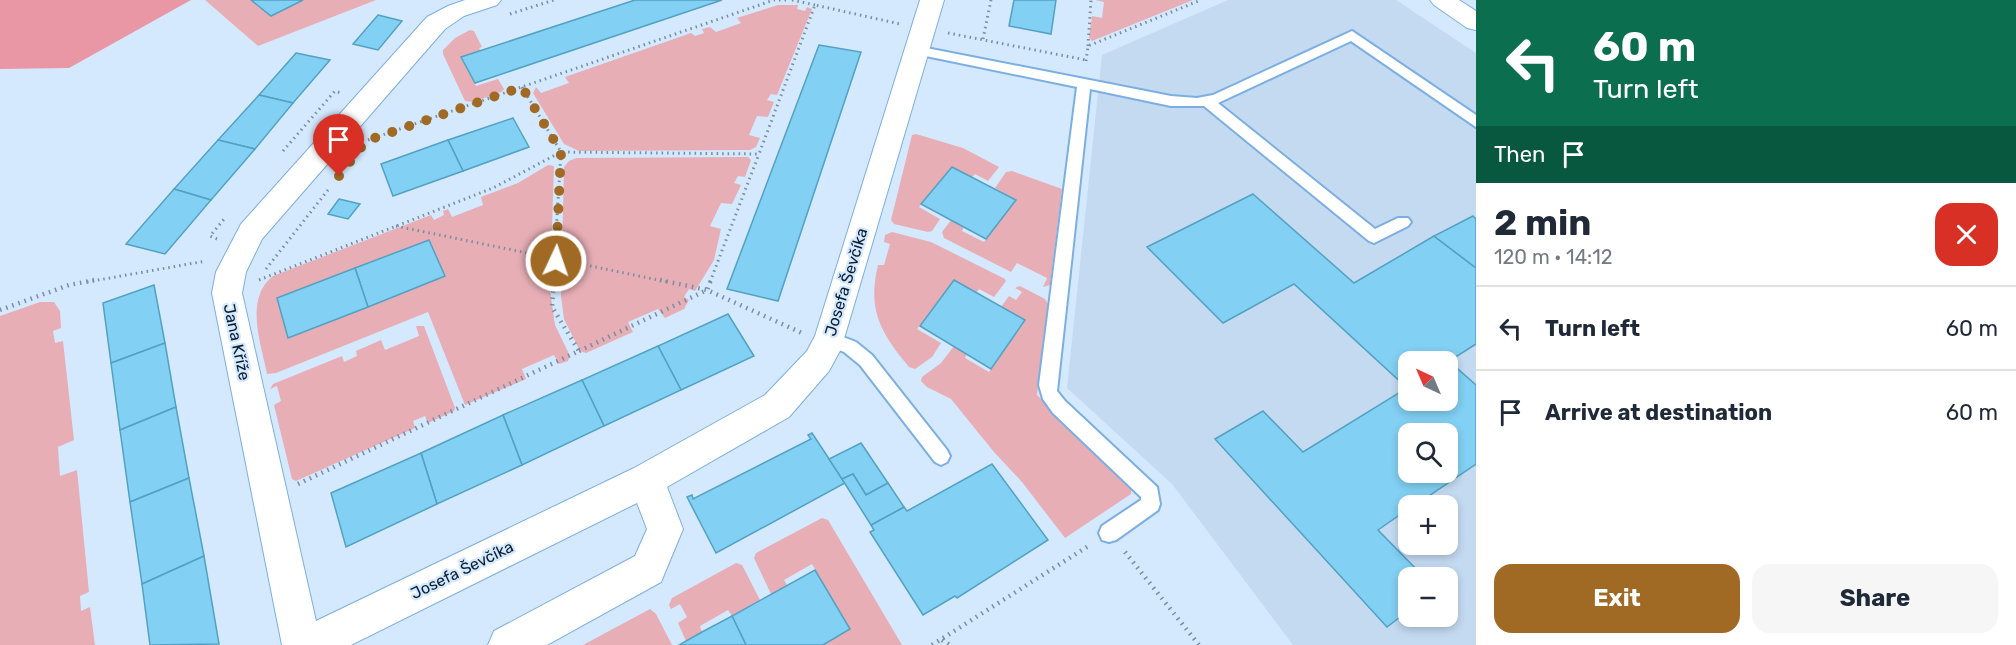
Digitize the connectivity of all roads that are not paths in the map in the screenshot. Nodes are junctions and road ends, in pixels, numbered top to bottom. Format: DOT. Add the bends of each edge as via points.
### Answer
graph roads {
  1 [pos="932,0"];
  2 [pos="1442,0"];
  3 [pos="496,8"];
  4 [pos="1476,22"];
  5 [pos="919,40"];
  6 [pos="1084,84"];
  7 [pos="1208,102"];
  8 [pos="1476,122"];
  9 [pos="1403,222"];
  10 [pos="819,337"];
  11 [pos="940,456"];
  12 [pos="647,480"];
  13 [pos="1109,533"];
  14 [pos="302,645"];
  15 [pos="309,645"];
  16 [pos="508,645"];
  1 -- 5 [label="street, Josefa Ševčíka"];
  2 -- 4 [label="street"];
  3 -- 14 [label="street, Jana Kříže" via="456,11 436,23 251,232 231,272 227,293"];
  5 -- 6 [label="lane"];
  5 -- 10 [label="street, Josefa Ševčíka"];
  6 -- 7 [label="lane" via="1184,103"];
  6 -- 13 [label="lane" via="1048,386 1059,406 1150,493 1152,499 1147,507"];
  7 -- 8 [label="lane" via="1352,35"];
  7 -- 9 [label="lane" via="1374,237"];
  10 -- 11 [label="lane" via="850,346 866,360"];
  10 -- 12 [label="street, Josefa Ševčíka" via="818,362 777,406"];
  12 -- 15 [label="street, Josefa Ševčíka"];
  12 -- 16 [label="street" via="665,529 648,569"];
}
